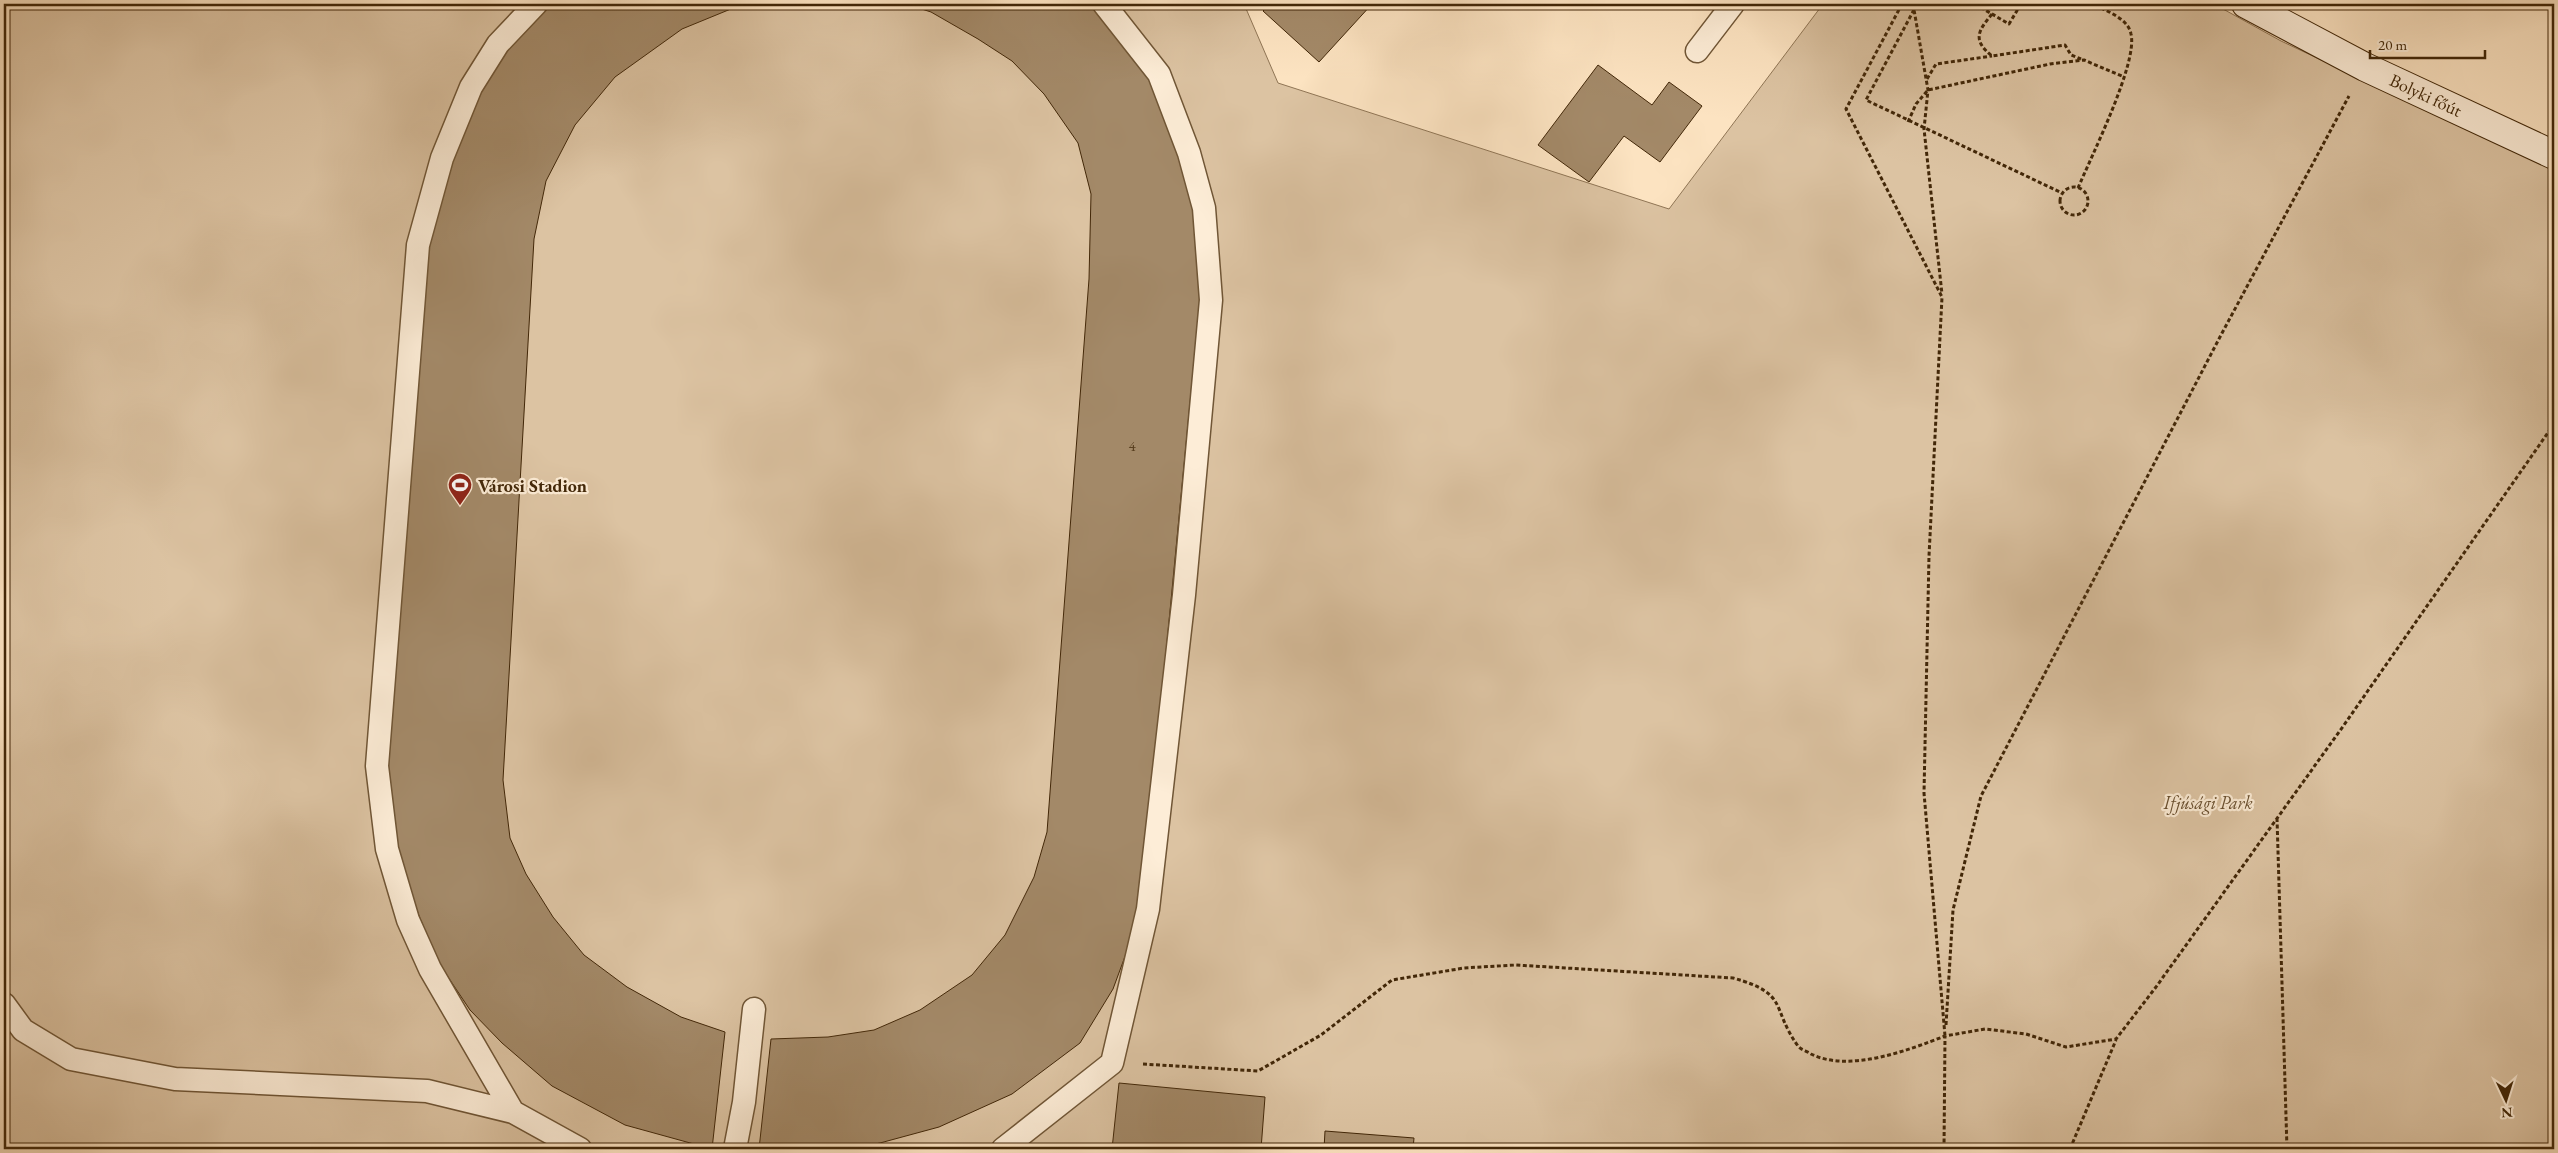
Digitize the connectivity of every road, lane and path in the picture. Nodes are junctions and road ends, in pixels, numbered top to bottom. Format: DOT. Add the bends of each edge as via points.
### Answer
graph roads {
  1 [pos="536,4"];
  2 [pos="1104,4"];
  3 [pos="1733,4"];
  4 [pos="1902,4"];
  5 [pos="1913,4"];
  6 [pos="1917,4"];
  7 [pos="1975,4"];
  8 [pos="2021,4"];
  9 [pos="2093,4"];
  10 [pos="2246,4"];
  11 [pos="1914,9"];
  12 [pos="1992,14"];
  13 [pos="1697,51"];
  14 [pos="1992,56"];
  15 [pos="2084,60"];
  16 [pos="2365,67"];
  17 [pos="2124,77"];
  18 [pos="1928,90"];
  19 [pos="1908,122"];
  20 [pos="1924,129"];
  21 [pos="2554,155"];
  22 [pos="2078,188"];
  23 [pos="2062,193"];
  24 [pos="1942,297"];
  25 [pos="2554,424"];
  26 [pos="2277,817"];
  27 [pos="4,1004"];
  28 [pos="754,1009"];
  29 [pos="1945,1036"];
  30 [pos="2116,1039"];
  31 [pos="1112,1063"];
  32 [pos="513,1112"];
  33 [pos="582,1148"];
  34 [pos="735,1149"];
  35 [pos="1003,1149"];
  36 [pos="1944,1149"];
  37 [pos="2070,1149"];
  38 [pos="2287,1149"];
  1 -- 32 [label="lane" via="498,44 471,87 442,158 418,245 377,766 388,849 408,920 430,969"];
  2 -- 31 [label="lane" via="1159,74 1189,153 1204,208 1211,300 1184,595 1148,910"];
  3 -- 13 [label="lane"];
  4 -- 24 [label="path" via="1846,109"];
  5 -- 11 [label="path"];
  6 -- 11 [label="path"];
  7 -- 12 [label="path"];
  8 -- 12 [label="path" via="2009,24"];
  9 -- 17 [label="path" via="2122,20 2131,34"];
  10 -- 16 [label="main road, Bolyki főút"];
  11 -- 18 [label="path"];
  11 -- 19 [label="path" via="1866,100"];
  12 -- 14 [label="path" via="1978,32 1979,41"];
  14 -- 15 [label="path" via="2066,45 2071,55"];
  14 -- 18 [label="path" via="1936,64 1927,81"];
  15 -- 17 [label="path"];
  15 -- 18 [label="path"];
  16 -- 21 [label="main road, Bolyki főút"];
  16 -- 29 [label="path" via="2220,335 1982,796 1953,910"];
  17 -- 22 [label="path"];
  18 -- 19 [label="path" via="1916,104"];
  18 -- 20 [label="path"];
  19 -- 20 [label="path"];
  20 -- 23 [label="path"];
  20 -- 24 [label="path"];
  22 -- 23 [label="path" via="2069,188"];
  22 -- 23 [label="path" via="2088,198 2087,208 2080,214 2071,216 2063,211 2059,202"];
  24 -- 29 [label="path" via="1929,556 1924,793"];
  25 -- 26 [label="path"];
  26 -- 30 [label="path"];
  26 -- 38 [label="path"];
  27 -- 32 [label="lane" via="23,1030 71,1059 174,1079 427,1091"];
  28 -- 34 [label="lane" via="744,1102"];
  29 -- 30 [label="path" via="1985,1029 2026,1034 2066,1047"];
  29 -- 31 [label="path" via="1887,1056 1819,1058 1800,1048 1773,996 1765,989 1733,978 1516,965 1464,968 1392,980 1321,1035 1258,1071"];
  29 -- 36 [label="path"];
  30 -- 37 [label="path"];
  31 -- 35 [label="lane"];
  32 -- 33 [label="lane"];
}
